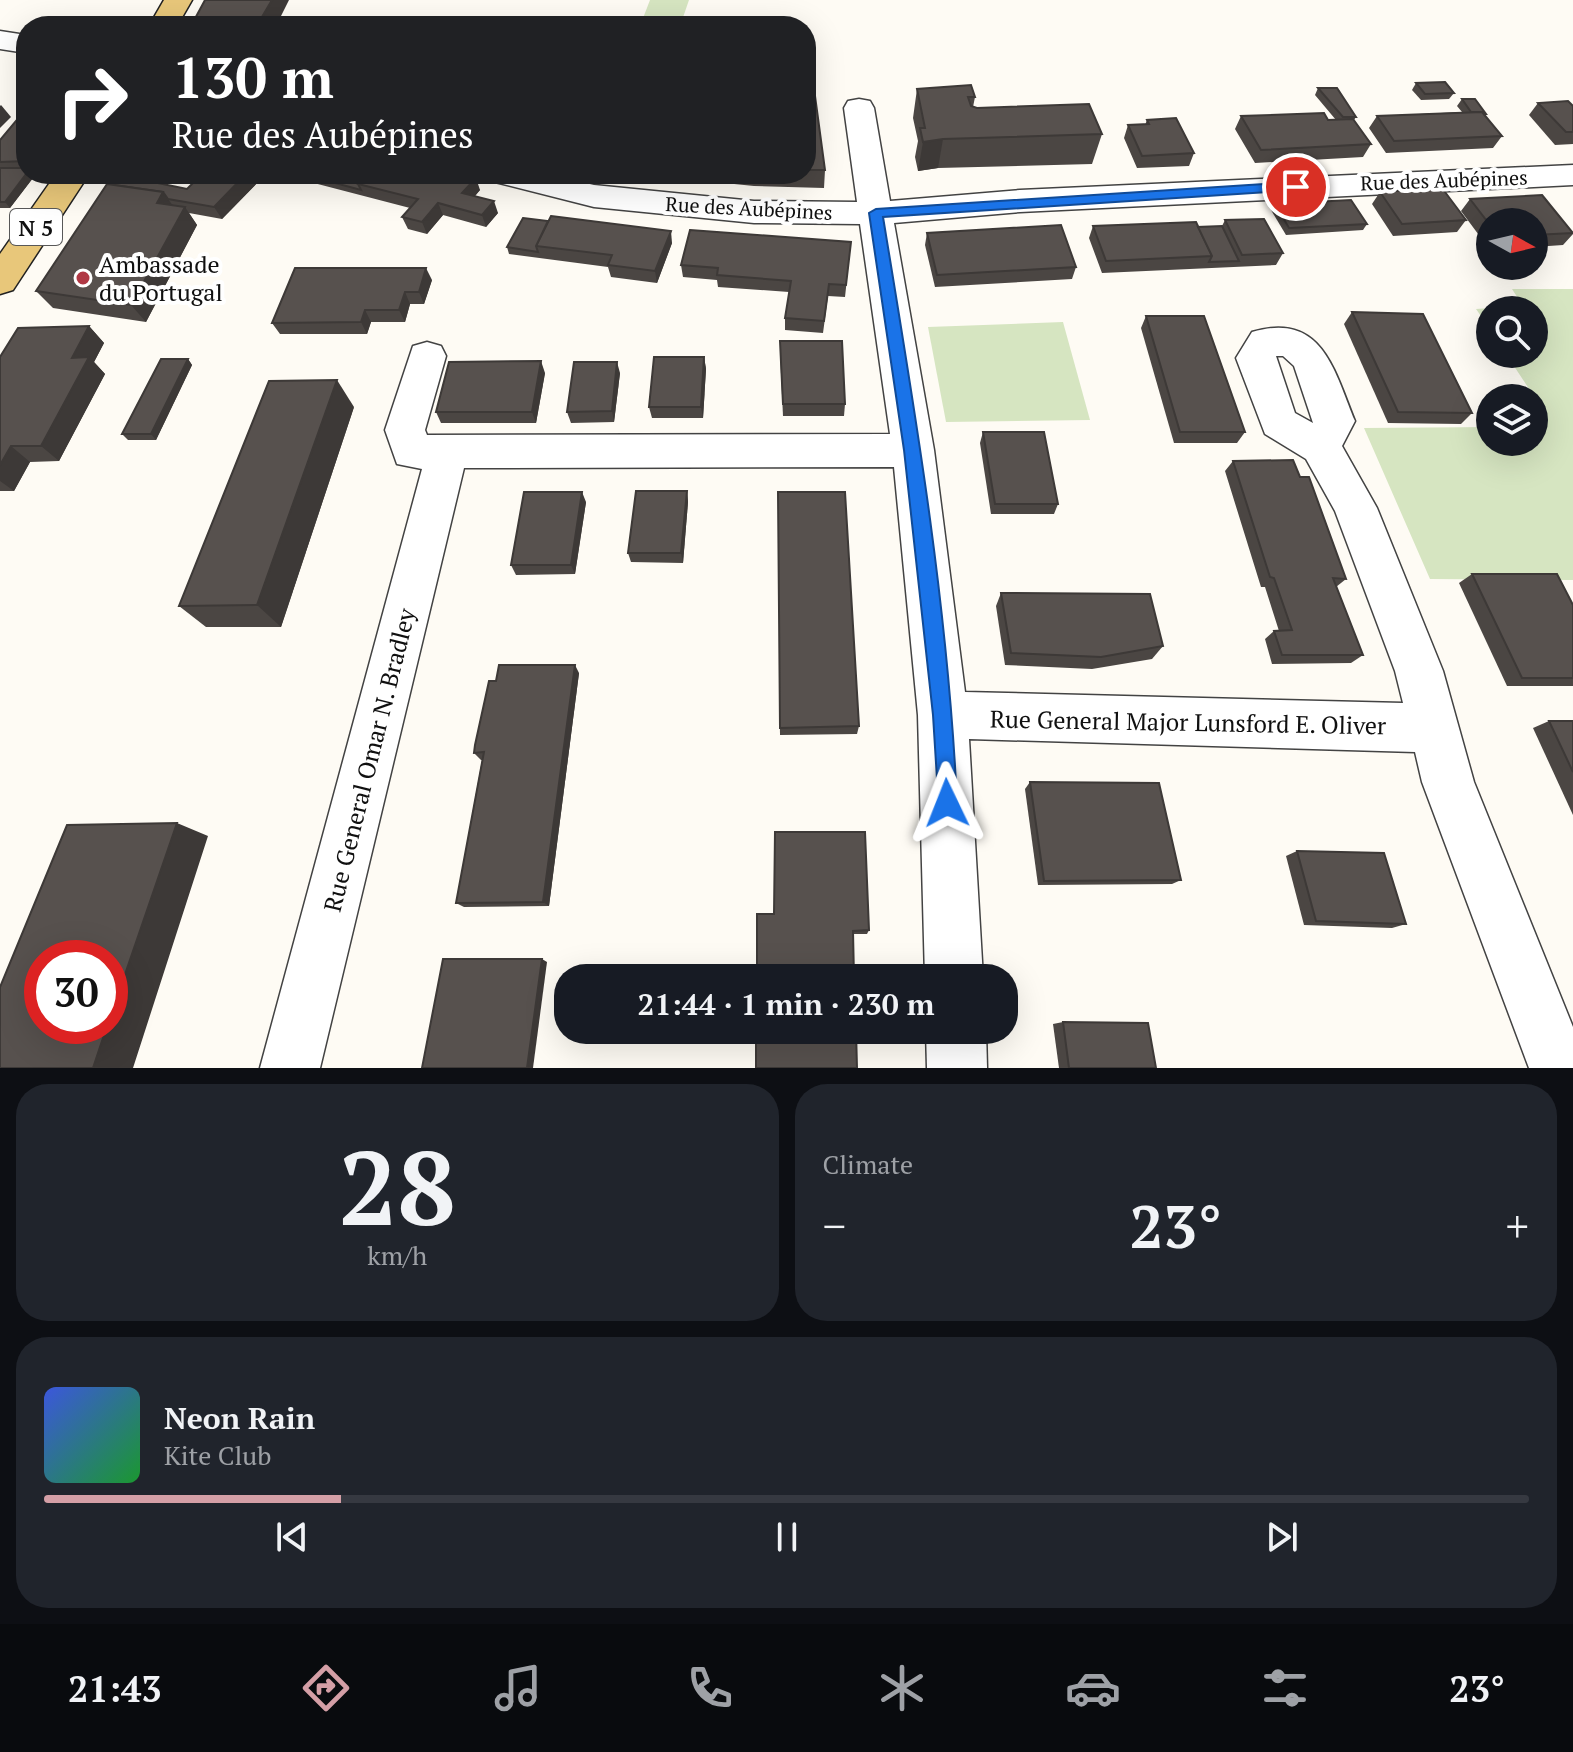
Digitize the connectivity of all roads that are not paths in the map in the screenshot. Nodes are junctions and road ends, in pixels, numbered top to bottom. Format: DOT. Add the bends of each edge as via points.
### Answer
graph roads {
  1 [pos="859,108"];
  2 [pos="1562,175"];
  3 [pos="66,184"];
  4 [pos="544,184"];
  5 [pos="1573,209"];
  6 [pos="876,213"];
  7 [pos="0,281"];
  8 [pos="427,356"];
  9 [pos="1321,447"];
  10 [pos="913,450"];
  11 [pos="447,452"];
  12 [pos="943,715"];
  13 [pos="1434,728"];
  14 [pos="953,964"];
  15 [pos="956,1044"];
  16 [pos="290,1068"];
  17 [pos="957,1068"];
  18 [pos="1559,1068"];
  1 -- 6 [label="street"];
  2 -- 5 [label="street"];
  2 -- 6 [label="street, Rue des Aubépines" via="1020,201"];
  3 -- 7 [label="main road, N 5"];
  4 -- 6 [label="street, Rue des Aubépines" via="594,196 754,212"];
  6 -- 10 [label="street"];
  8 -- 11 [label="street" via="405,430 412,452"];
  9 -- 13 [label="street" via="1388,585"];
  10 -- 11 [label="street"];
  10 -- 12 [label="street"];
  11 -- 16 [label="street, Rue General Omar N. Bradley"];
  12 -- 13 [label="street, Rue General Major Lunsford E. Oliver"];
  12 -- 14 [label="street"];
  13 -- 18 [label="street" via="1448,782"];
  15 -- 17 [label="street"];
}
